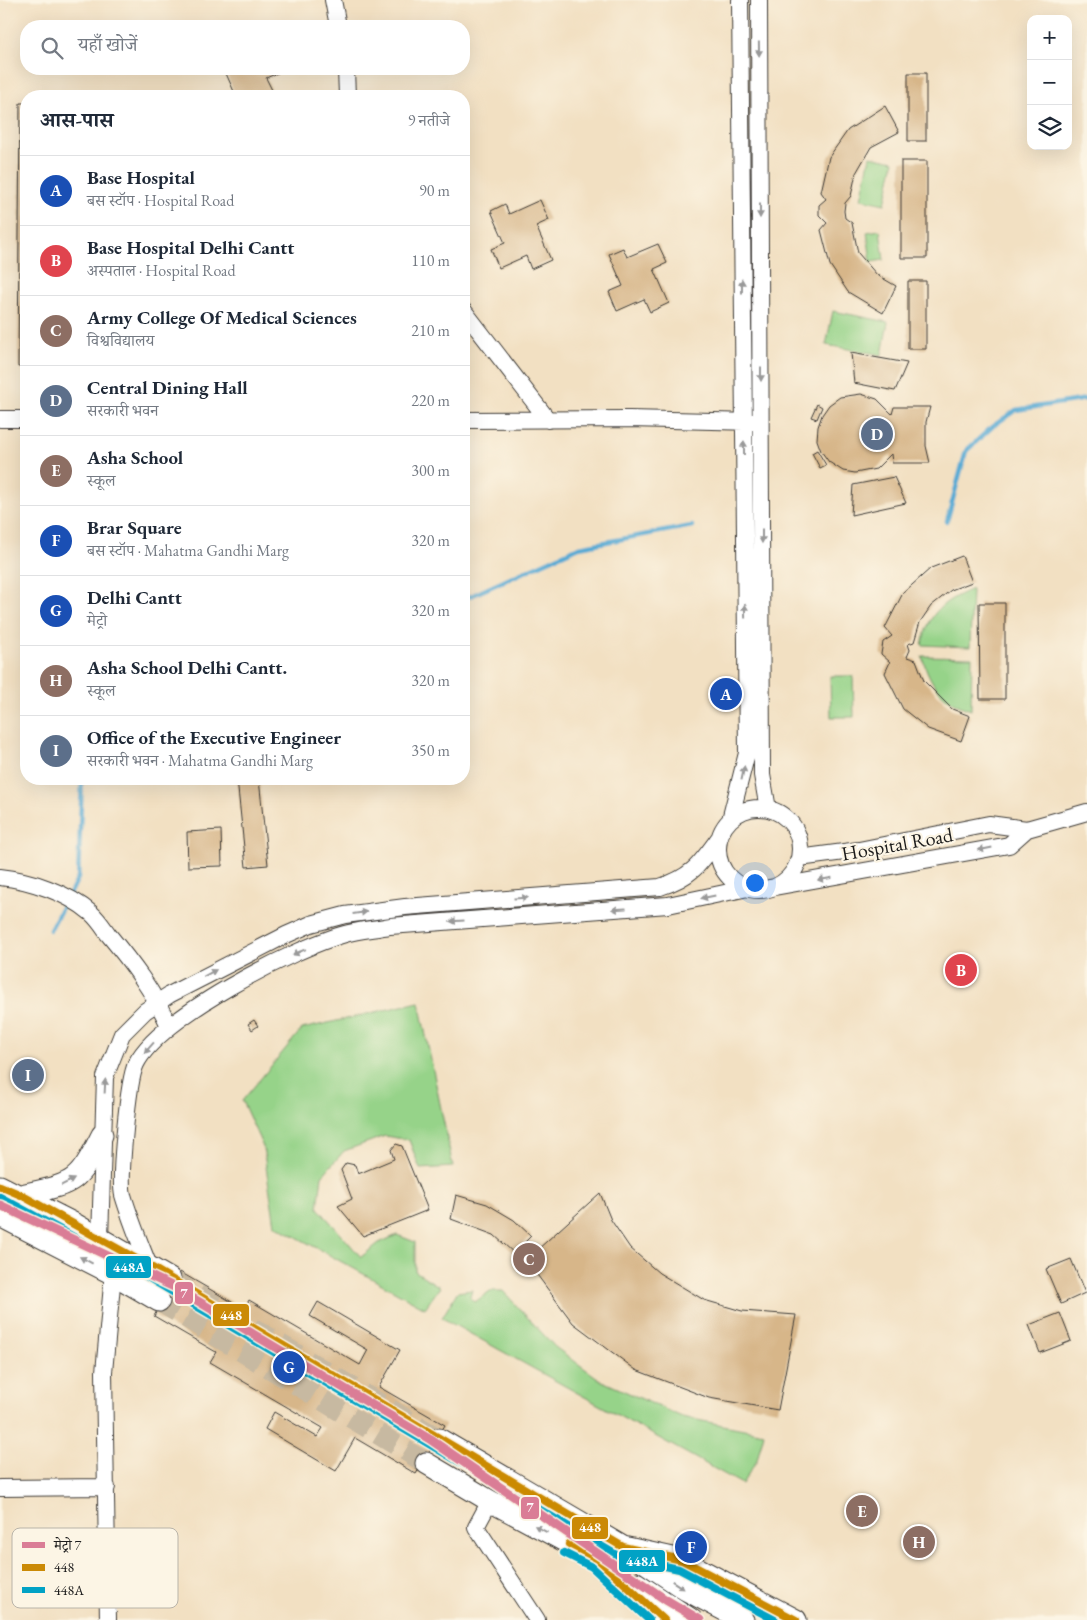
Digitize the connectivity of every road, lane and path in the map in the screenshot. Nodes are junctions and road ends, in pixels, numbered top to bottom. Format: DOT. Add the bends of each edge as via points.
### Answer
graph roads {
  1 [pos="333,0"];
  2 [pos="740,0"];
  3 [pos="759,0"];
  4 [pos="337,20"];
  5 [pos="346,75"];
  6 [pos="347,90"];
  7 [pos="470,318"];
  8 [pos="0,419"];
  9 [pos="20,419"];
  10 [pos="470,420"];
  11 [pos="548,420"];
  12 [pos="743,422"];
  13 [pos="761,422"];
  14 [pos="768,809"];
  15 [pos="1087,812"];
  16 [pos="730,820"];
  17 [pos="1027,829"];
  18 [pos="719,838"];
  19 [pos="799,858"];
  20 [pos="0,877"];
  21 [pos="748,888"];
  22 [pos="769,888"];
  23 [pos="158,1002"];
  24 [pos="168,1026"];
  25 [pos="102,1135"];
  26 [pos="0,1186"];
  27 [pos="21,1195"];
  28 [pos="0,1216"];
  29 [pos="100,1239"];
  30 [pos="149,1266"];
  31 [pos="113,1274"];
  32 [pos="170,1279"];
  33 [pos="158,1302"];
  34 [pos="439,1439"];
  35 [pos="426,1463"];
  36 [pos="107,1487"];
  37 [pos="0,1488"];
  38 [pos="490,1501"];
  39 [pos="107,1528"];
  40 [pos="623,1548"];
  41 [pos="598,1560"];
  42 [pos="537,1620"];
  43 [pos="664,1620"];
  44 [pos="692,1620"];
  45 [pos="743,1620"];
  46 [pos="796,1620"];
  1 -- 4 [label="street"];
  12 -- 2 [label="street, one-way"];
  3 -- 13 [label="street, one-way"];
  5 -- 6 [label="street"];
  7 -- 11 [label="street"];
  8 -- 9 [label="street"];
  10 -- 11 [label="street"];
  11 -- 12 [label="street"];
  12 -- 13 [label="street"];
  16 -- 12 [label="street, one-way" via="747,753"];
  13 -- 14 [label="street, one-way" via="762,775"];
  14 -- 16 [label="street" via="748,810"];
  14 -- 19 [label="street" via="786,818 793,826 799,842"];
  15 -- 17 [label="street, Hospital Road"];
  16 -- 18 [label="street"];
  17 -- 19 [label="street, Hospital Road" via="989,824 859,850"];
  17 -- 22 [label="street, Hospital Road, one-way" via="1009,844"];
  18 -- 21 [label="street" via="723,869 734,881"];
  23 -- 18 [label="street, one-way" via="311,924 345,915 405,907 660,887 681,880 699,864"];
  19 -- 22 [label="street" via="788,878"];
  20 -- 23 [label="street" via="12,878 67,898 91,913 129,958"];
  21 -- 22 [label="street"];
  21 -- 24 [label="street, one-way" via="668,905 390,926 345,934 296,952"];
  23 -- 24 [label="street"];
  25 -- 23 [label="street, one-way" via="106,1077 122,1034"];
  24 -- 30 [label="street, one-way" via="136,1064 128,1093 122,1193"];
  27 -- 25 [label="main road, one-way" via="72,1180 86,1167"];
  25 -- 29 [label="street"];
  26 -- 27 [label="main road"];
  27 -- 29 [label="main road"];
  31 -- 28 [label="main road, one-way"];
  29 -- 30 [label="main road"];
  30 -- 32 [label="main road"];
  31 -- 33 [label="main road"];
  31 -- 36 [label="street" via="104,1372"];
  34 -- 40 [label="main road"];
  35 -- 38 [label="main road"];
  36 -- 37 [label="street"];
  36 -- 39 [label="street"];
  41 -- 38 [label="main road, one-way"];
  38 -- 42 [label="street" via="476,1528"];
  40 -- 45 [label="main road, one-way" via="686,1590"];
  40 -- 46 [label="main road" via="682,1560"];
  41 -- 43 [label="main road"];
  41 -- 44 [label="main road" via="656,1594"];
}
